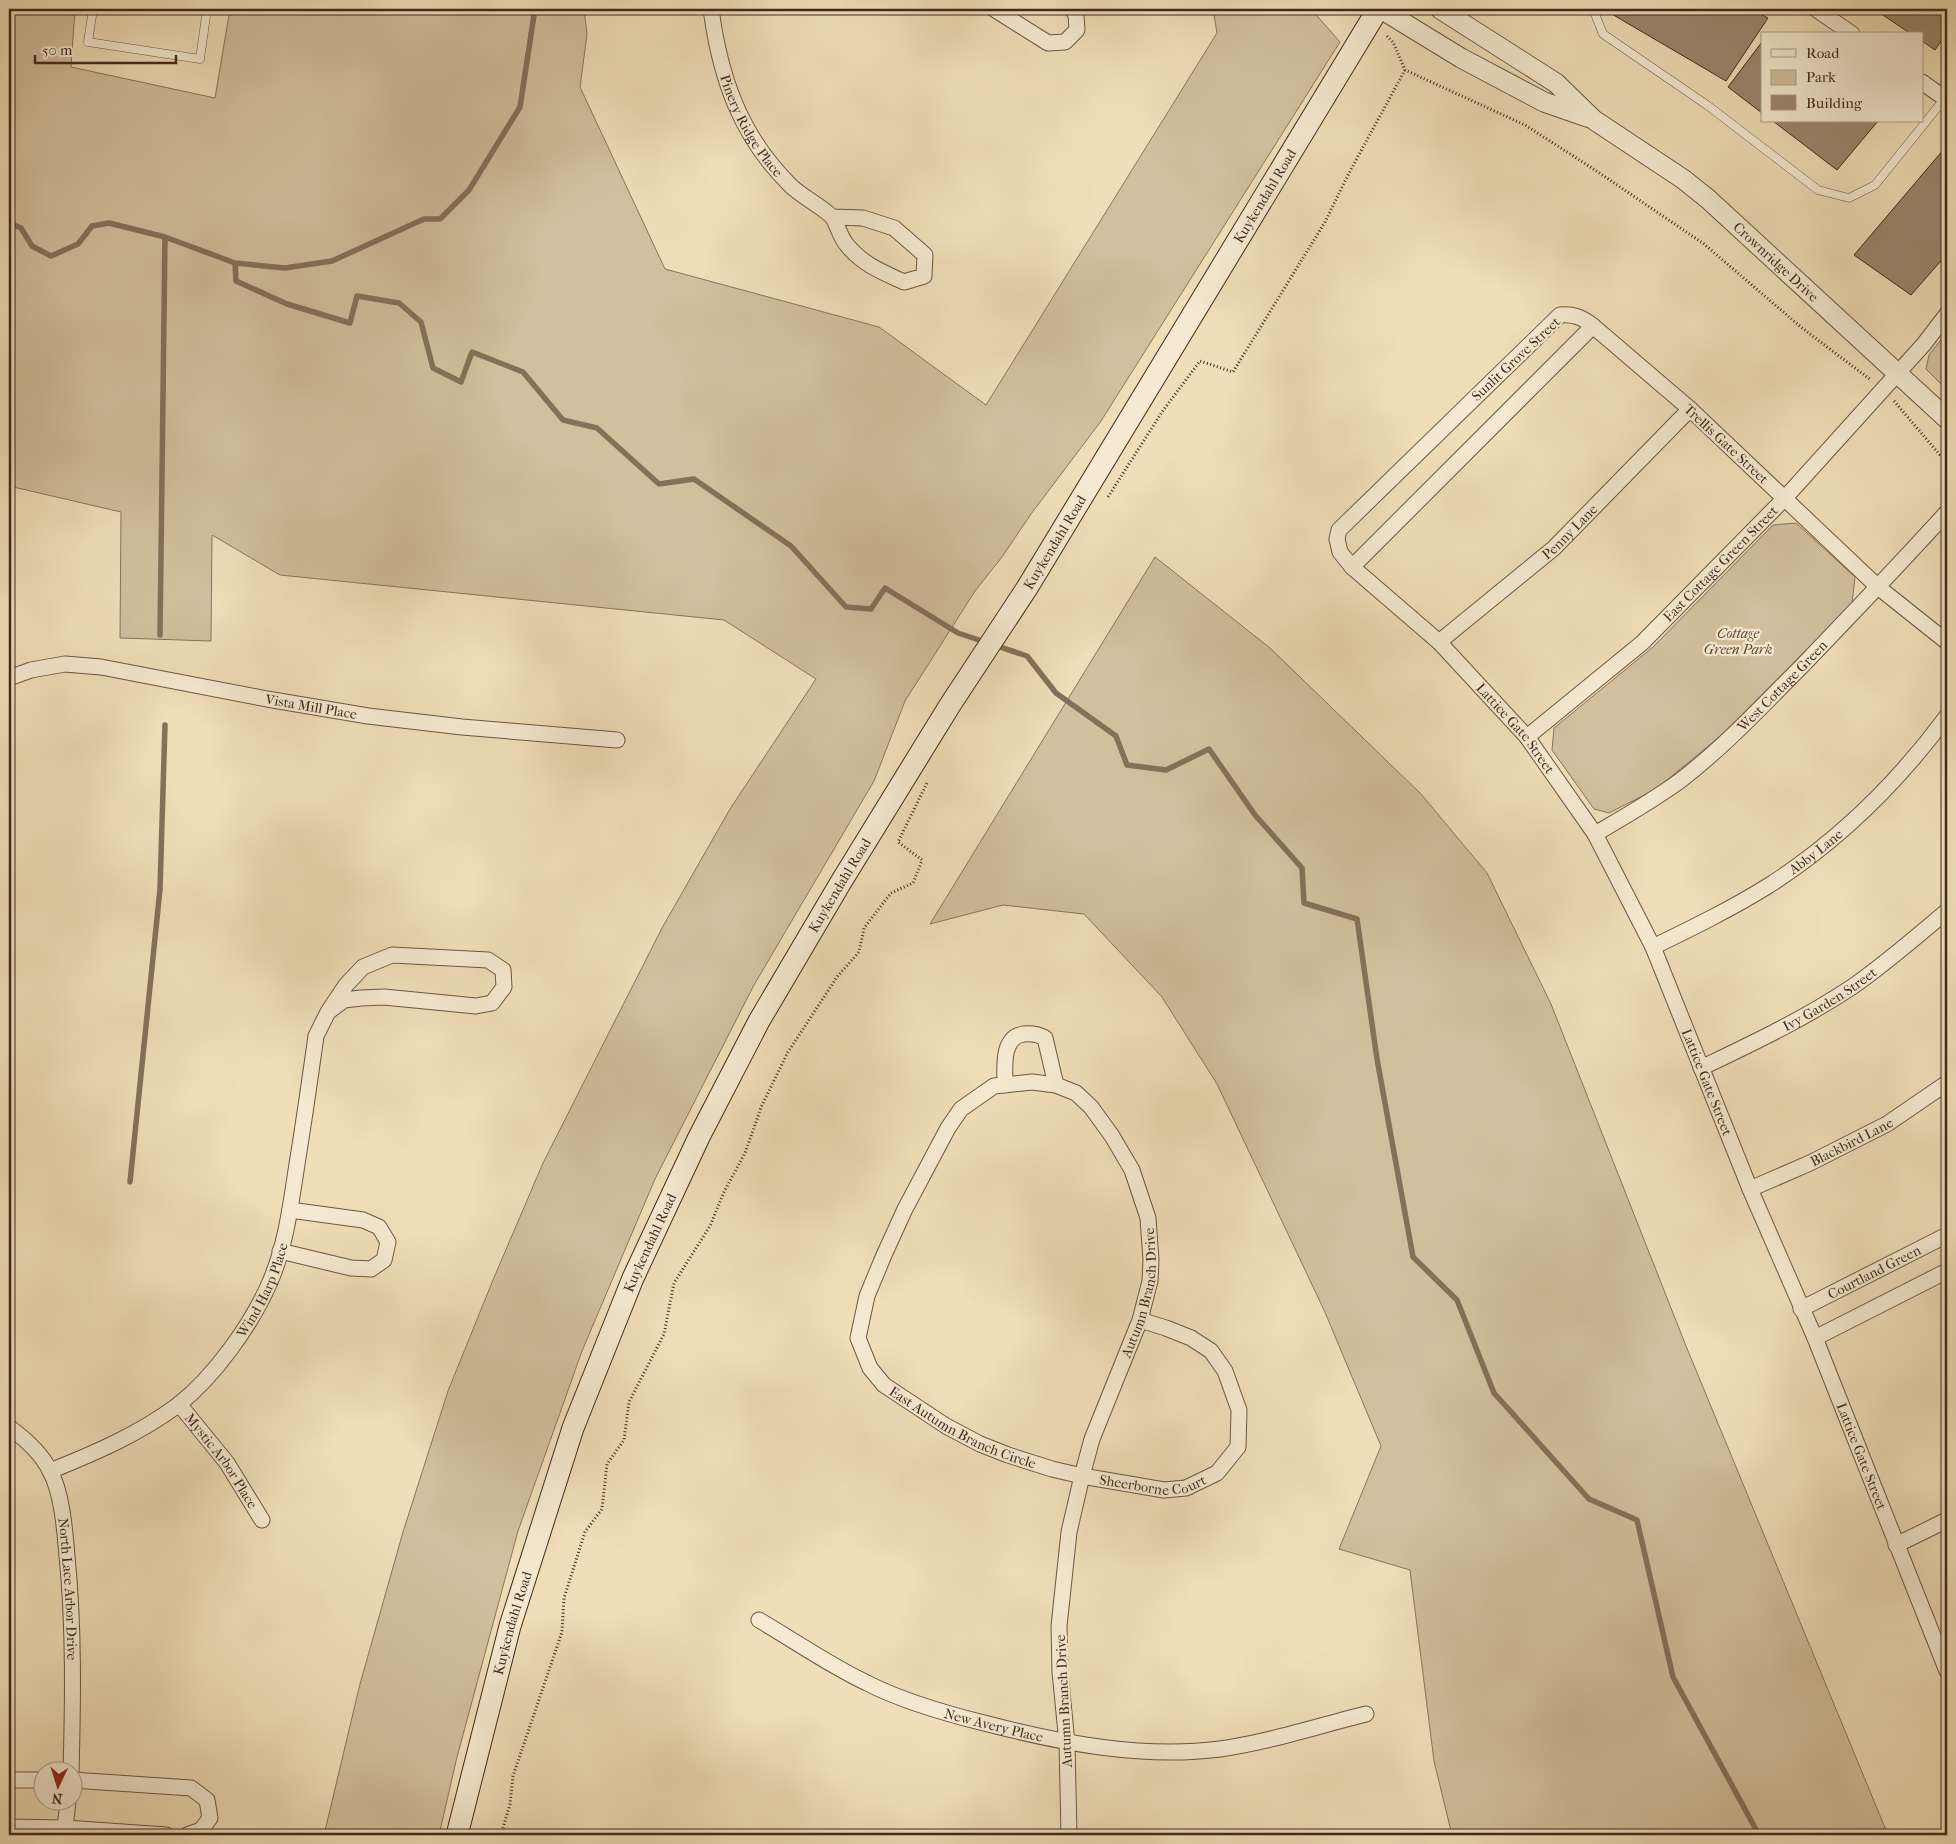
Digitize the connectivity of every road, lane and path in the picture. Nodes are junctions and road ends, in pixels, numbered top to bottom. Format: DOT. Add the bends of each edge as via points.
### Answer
graph roads {
  1 [pos="93,9"];
  2 [pos="208,9"];
  3 [pos="711,9"];
  4 [pos="994,9"];
  5 [pos="1072,9"];
  6 [pos="1440,9"];
  7 [pos="1593,9"];
  8 [pos="1816,9"];
  9 [pos="1376,13"];
  10 [pos="1849,32"];
  11 [pos="1405,70"];
  12 [pos="1924,83"];
  13 [pos="1947,98"];
  14 [pos="1594,120"];
  15 [pos="832,217"];
  16 [pos="1947,314"];
  17 [pos="1593,326"];
  18 [pos="1897,373"];
  19 [pos="1883,389"];
  20 [pos="1690,410"];
  21 [pos="1947,419"];
  22 [pos="1947,459"];
  23 [pos="1106,499"];
  24 [pos="1784,499"];
  25 [pos="1947,512"];
  26 [pos="1352,567"];
  27 [pos="1878,587"];
  28 [pos="1439,642"];
  29 [pos="1947,642"];
  30 [pos="9,678"];
  31 [pos="1947,716"];
  32 [pos="1526,737"];
  33 [pos="618,740"];
  34 [pos="931,775"];
  35 [pos="1594,834"];
  36 [pos="1947,911"];
  37 [pos="1653,947"];
  38 [pos="328,1012"];
  39 [pos="1701,1068"];
  40 [pos="1947,1082"];
  41 [pos="1005,1085"];
  42 [pos="1056,1086"];
  43 [pos="1750,1189"];
  44 [pos="290,1210"];
  45 [pos="1947,1235"];
  46 [pos="280,1252"];
  47 [pos="1947,1271"];
  48 [pos="1801,1310"];
  49 [pos="1140,1320"];
  50 [pos="1815,1338"];
  51 [pos="863,1352"];
  52 [pos="179,1404"];
  53 [pos="9,1427"];
  54 [pos="50,1471"];
  55 [pos="1082,1476"];
  56 [pos="262,1520"];
  57 [pos="1947,1520"];
  58 [pos="1896,1545"];
  59 [pos="759,1620"];
  60 [pos="1947,1671"];
  61 [pos="1366,1714"];
  62 [pos="1067,1742"];
  63 [pos="71,1762"];
  64 [pos="9,1780"];
  65 [pos="32,1780"];
  66 [pos="82,1781"];
  67 [pos="67,1812"];
  68 [pos="9,1827"];
  69 [pos="64,1831"];
  70 [pos="166,1835"];
  71 [pos="187,1835"];
  72 [pos="457,1835"];
  73 [pos="501,1835"];
  74 [pos="1069,1835"];
  1 -- 2 [label="lane" via="88,42 200,59"];
  3 -- 15 [label="street, Pinery Ridge Place" via="722,69 742,121 756,144 791,186"];
  4 -- 5 [label="street" via="1048,43 1065,42 1078,30"];
  6 -- 14 [label="street, Crownridge Drive" via="1556,83"];
  7 -- 13 [label="lane" via="1603,34 1707,105 1818,190 1849,198 1875,185"];
  8 -- 10 [label="street"];
  9 -- 11 [label="path"];
  9 -- 14 [label="street, Crownridge Drive" via="1544,102"];
  9 -- 72 [label="main road, Kuykendahl Road" via="1027,588 950,705 841,882 759,1021 699,1137 633,1278 574,1428 510,1626"];
  11 -- 19 [label="path" via="1525,125 1598,172 1704,244 1802,328"];
  11 -- 23 [label="path" via="1325,222 1233,372 1200,361 1162,412"];
  12 -- 13 [label="street"];
  14 -- 18 [label="street, Crownridge Drive" via="1708,199"];
  15 -- 15 [label="street, Pinery Ridge Place" via="846,245 869,266 904,282 924,276 925,256 894,228 863,218"];
  16 -- 18 [label="street, East Cottage Green Street"];
  17 -- 20 [label="street, Trellis Gate Street"];
  17 -- 26 [label="street, Sunlit Grove Street"];
  17 -- 26 [label="street, Sunlit Grove Street" via="1572,314 1560,315 1339,530 1340,552"];
  18 -- 19 [label="street, East Cottage Green Street"];
  18 -- 21 [label="street, Crownridge Drive"];
  19 -- 22 [label="path"];
  19 -- 24 [label="street, East Cottage Green Street"];
  20 -- 24 [label="street, Trellis Gate Street"];
  20 -- 28 [label="street, Penny Lane" via="1554,548"];
  24 -- 27 [label="street, Trellis Gate Street"];
  24 -- 32 [label="street, East Cottage Green Street" via="1642,643"];
  25 -- 27 [label="street, West Cottage Green"];
  26 -- 28 [label="street, Lattice Gate Street"];
  27 -- 29 [label="street, Trellis Gate Street"];
  27 -- 35 [label="street, West Cottage Green" via="1714,752 1680,780"];
  28 -- 32 [label="street, Lattice Gate Street"];
  30 -- 33 [label="street, Vista Mill Place" via="65,664 102,667 368,716"];
  31 -- 37 [label="street, Abby Lane" via="1887,789 1823,845 1738,904"];
  32 -- 35 [label="street, Lattice Gate Street"];
  34 -- 73 [label="path" via="898,842 922,860 913,883 891,893 864,928 859,952 837,977 788,1052 710,1226 674,1283 664,1334 629,1402 624,1440 608,1464 602,1509 585,1532 564,1598 562,1632 513,1776 510,1804"];
  35 -- 37 [label="street, Lattice Gate Street"];
  36 -- 39 [label="street, Ivy Garden Street" via="1852,987 1785,1028"];
  37 -- 39 [label="street, Lattice Gate Street"];
  38 -- 38 [label="street, Wind Harp Place" via="344,1000 361,998 384,997 476,1006 492,1003 504,987 503,970 488,960 392,954 363,967"];
  38 -- 44 [label="street, Wind Harp Place" via="316,1036"];
  39 -- 43 [label="street, Lattice Gate Street"];
  40 -- 43 [label="street, Blackbird Lane" via="1887,1124"];
  41 -- 42 [label="street, Autumn Branch Drive" via="1032,1082"];
  41 -- 42 [label="street" via="1009,1043 1017,1035 1038,1034 1045,1038"];
  41 -- 51 [label="street, Autumn Branch Drive" via="994,1086 961,1109 948,1128 905,1209 867,1296 858,1338"];
  42 -- 49 [label="street, Autumn Branch Drive" via="1076,1093 1091,1108 1132,1170 1148,1218 1151,1260 1150,1280"];
  43 -- 48 [label="street, Lattice Gate Street"];
  44 -- 46 [label="street, Wind Harp Place"];
  44 -- 46 [label="street" via="363,1220 378,1227 388,1242 384,1260 372,1269 351,1268"];
  45 -- 48 [label="street, Courtland Green"];
  46 -- 52 [label="street, Wind Harp Place" via="270,1281 234,1344"];
  47 -- 50 [label="street"];
  48 -- 50 [label="street, Lattice Gate Street"];
  49 -- 55 [label="street, Autumn Branch Drive" via="1100,1418"];
  49 -- 55 [label="street, Sheerborne Court" via="1191,1338 1211,1351 1225,1371 1239,1410 1238,1447 1217,1474 1186,1488 1164,1490"];
  50 -- 58 [label="street, Lattice Gate Street"];
  51 -- 55 [label="street, East Autumn Branch Circle" via="870,1368 884,1385 946,1426 1008,1455"];
  52 -- 54 [label="street, Wind Harp Place" via="126,1437"];
  52 -- 56 [label="street, Mystic Arbor Place" via="227,1463"];
  53 -- 54 [label="street, North Lace Arbor Drive" via="32,1447"];
  54 -- 63 [label="street, North Lace Arbor Drive" via="64,1524 72,1601"];
  55 -- 62 [label="street, Autumn Branch Drive" via="1069,1532 1060,1626 1060,1672"];
  57 -- 58 [label="street"];
  58 -- 60 [label="street, Lattice Gate Street"];
  59 -- 62 [label="street, New Avery Place" via="844,1671 893,1694 957,1717"];
  61 -- 62 [label="street, New Avery Place" via="1218,1749 1128,1749"];
  62 -- 74 [label="street, Autumn Branch Drive"];
  64 -- 65 [label="street"];
  66 -- 71 [label="street" via="191,1788 207,1800 210,1818 201,1830"];
  67 -- 69 [label="street"];
  68 -- 69 [label="street"];
  69 -- 70 [label="street"];
}
